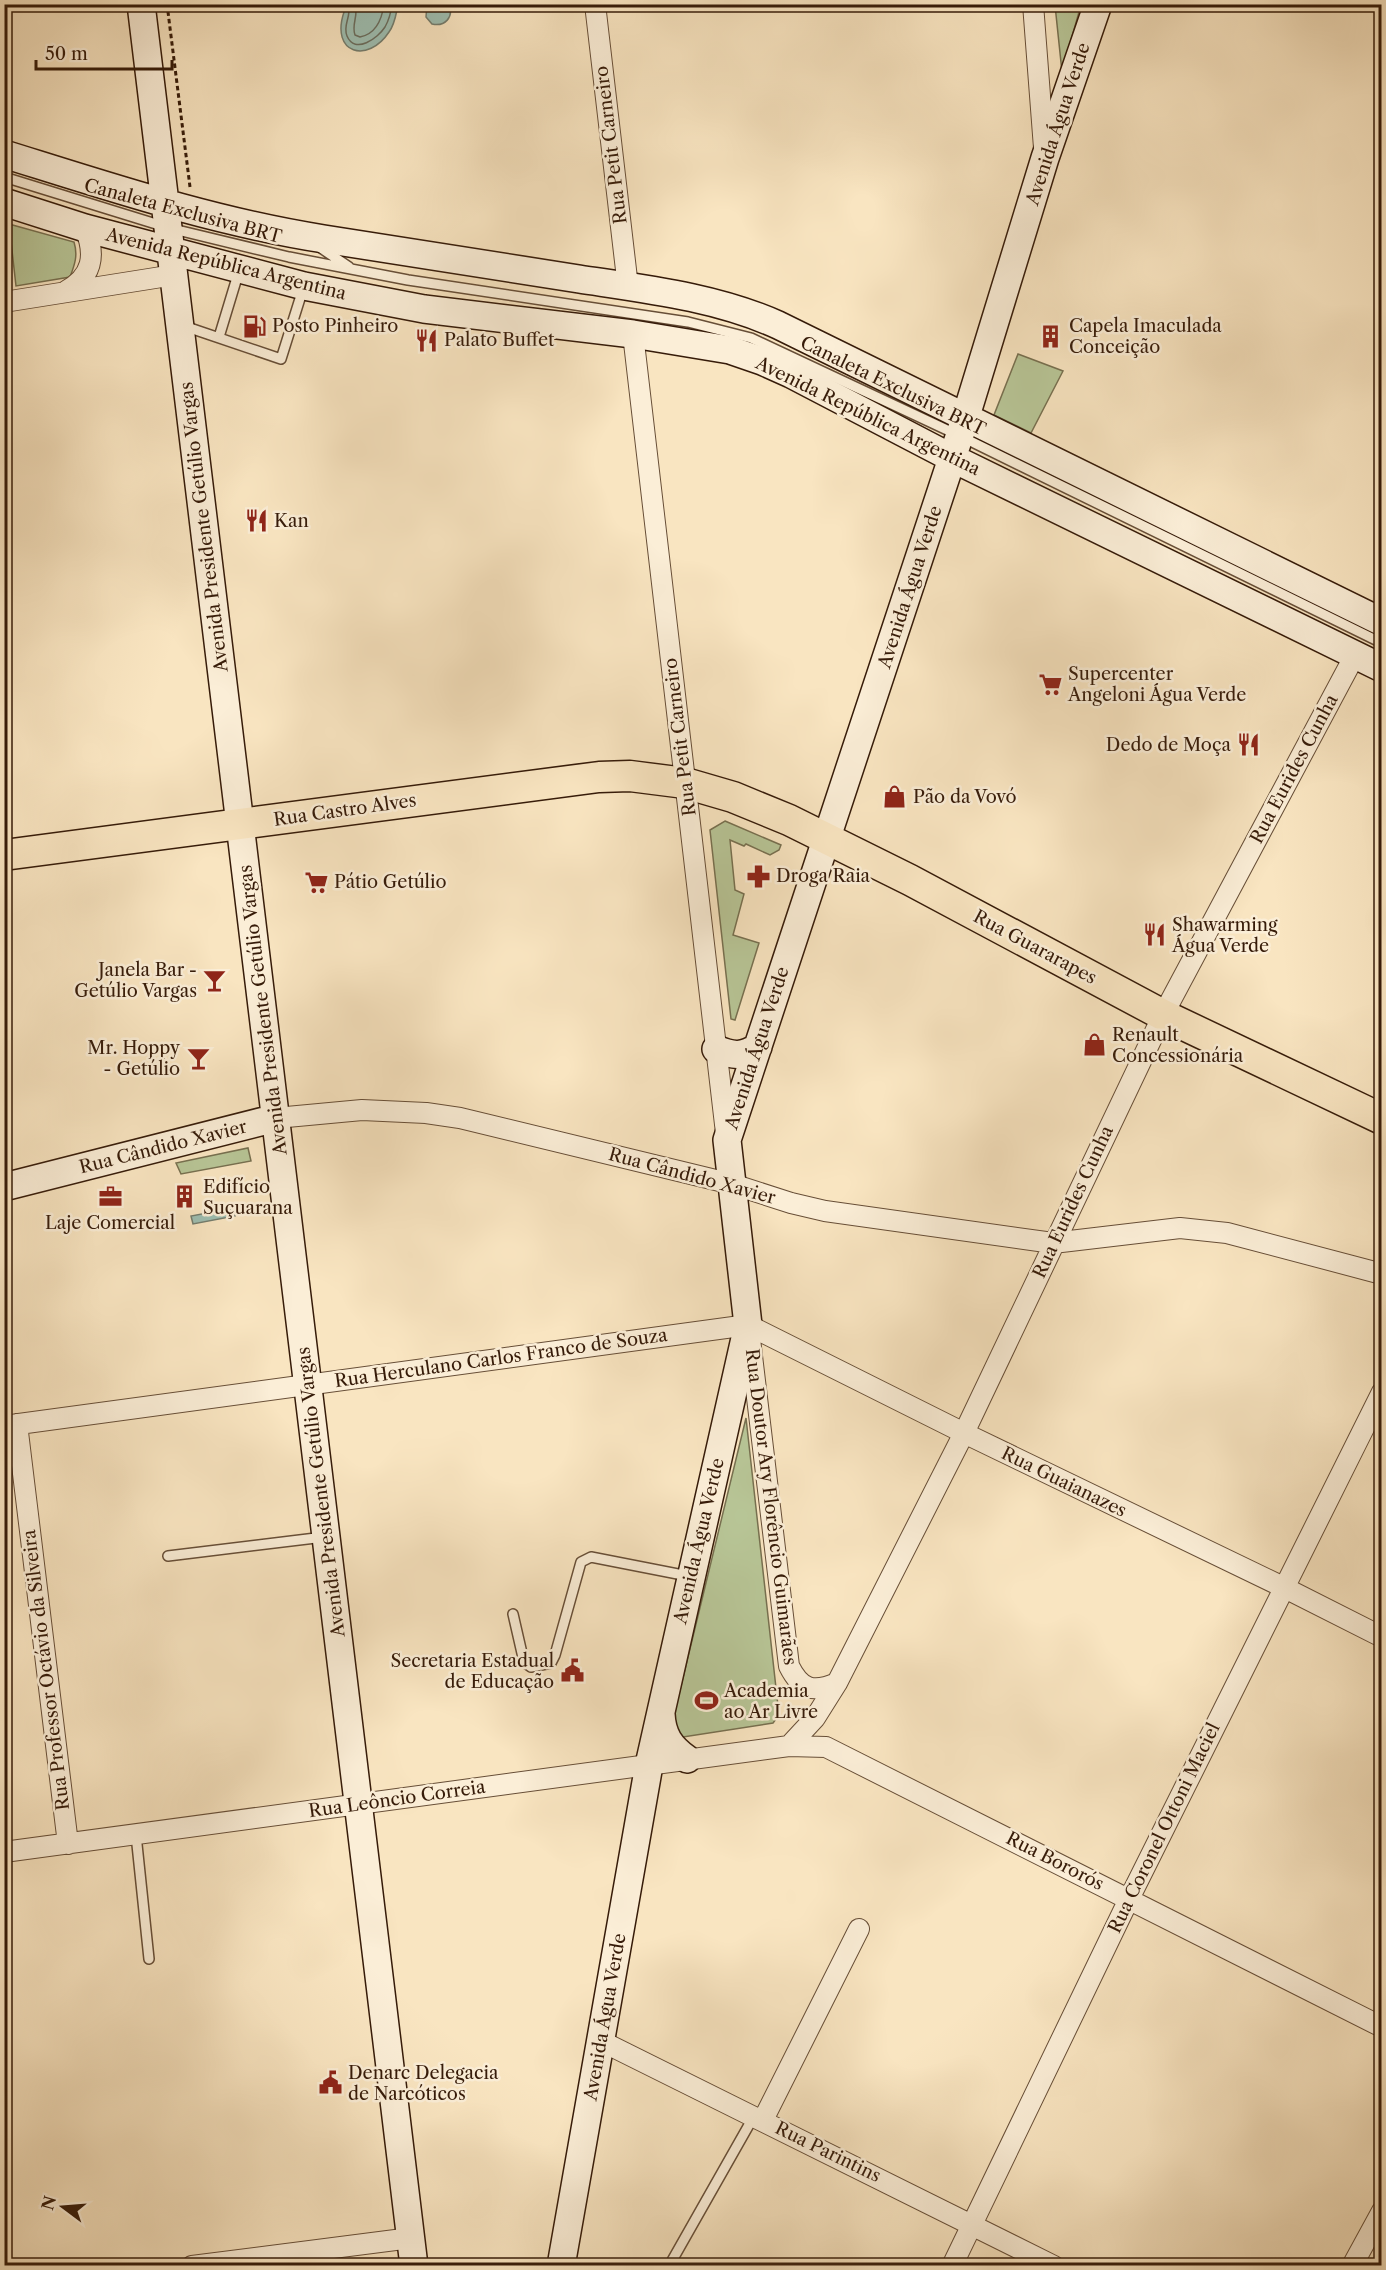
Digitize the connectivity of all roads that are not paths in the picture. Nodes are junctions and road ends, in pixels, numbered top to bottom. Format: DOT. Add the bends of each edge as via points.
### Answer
graph roads {
  1 [pos="141,4"];
  2 [pos="595,4"];
  3 [pos="1034,4"];
  4 [pos="1098,4"];
  5 [pos="4,154"];
  6 [pos="1045,158"];
  7 [pos="4,177"];
  8 [pos="4,202"];
  9 [pos="85,228"];
  10 [pos="303,236"];
  11 [pos="170,240"];
  12 [pos="239,270"];
  13 [pos="354,270"];
  14 [pos="304,286"];
  15 [pos="628,286"];
  16 [pos="63,293"];
  17 [pos="4,302"];
  18 [pos="179,324"];
  19 [pos="633,334"];
  20 [pos="219,337"];
  21 [pos="959,437"];
  22 [pos="1382,622"];
  23 [pos="1382,643"];
  24 [pos="1355,655"];
  25 [pos="1382,668"];
  26 [pos="685,783"];
  27 [pos="240,824"];
  28 [pos="827,838"];
  29 [pos="4,855"];
  30 [pos="1163,1015"];
  31 [pos="758,1047"];
  32 [pos="716,1049"];
  33 [pos="276,1119"];
  34 [pos="1382,1119"];
  35 [pos="727,1140"];
  36 [pos="732,1184"];
  37 [pos="4,1187"];
  38 [pos="1053,1244"];
  39 [pos="1382,1274"];
  40 [pos="748,1325"];
  41 [pos="308,1384"];
  42 [pos="1382,1392"];
  43 [pos="11,1425"];
  44 [pos="964,1433"];
  45 [pos="326,1536"];
  46 [pos="168,1556"];
  47 [pos="691,1577"];
  48 [pos="1283,1587"];
  49 [pos="513,1614"];
  50 [pos="1382,1637"];
  51 [pos="837,1683"];
  52 [pos="661,1713"];
  53 [pos="789,1746"];
  54 [pos="687,1759"];
  55 [pos="649,1765"];
  56 [pos="359,1804"];
  57 [pos="136,1835"];
  58 [pos="68,1844"];
  59 [pos="4,1852"];
  60 [pos="1129,1899"];
  61 [pos="859,1929"];
  62 [pos="149,1959"];
  63 [pos="1382,2027"];
  64 [pos="601,2041"];
  65 [pos="759,2118"];
  66 [pos="1382,2211"];
  67 [pos="973,2224"];
  68 [pos="411,2238"];
  69 [pos="192,2265"];
  70 [pos="414,2265"];
  71 [pos="561,2265"];
  72 [pos="669,2265"];
  73 [pos="952,2265"];
  74 [pos="1054,2265"];
  75 [pos="1352,2265"];
  1 -- 11 [label="main road, Avenida Presidente Getúlio Vargas"];
  2 -- 15 [label="street, Rua Petit Carneiro"];
  3 -- 6 [label="street"];
  4 -- 6 [label="main road, Avenida Água Verde"];
  5 -- 11 [label="main road, Avenida República Argentina"];
  6 -- 21 [label="main road, Avenida Água Verde"];
  7 -- 11 [label="lane, Canaleta Exclusiva BRT"];
  8 -- 9 [label="main road, Avenida República Argentina"];
  9 -- 11 [label="main road, Avenida República Argentina"];
  9 -- 16 [label="street" via="92,258 77,285"];
  10 -- 11 [label="main road, Avenida República Argentina"];
  10 -- 13 [label="lane, Canaleta Exclusiva BRT"];
  10 -- 15 [label="main road, Avenida República Argentina"];
  11 -- 12 [label="main road, Avenida República Argentina"];
  11 -- 13 [label="lane, Canaleta Exclusiva BRT"];
  11 -- 16 [label="street"];
  11 -- 18 [label="main road, Avenida Presidente Getúlio Vargas"];
  12 -- 14 [label="main road, Avenida República Argentina"];
  12 -- 20 [label="lane"];
  13 -- 21 [label="lane, Canaleta Exclusiva BRT" via="715,327 780,350"];
  14 -- 19 [label="main road, Avenida República Argentina" via="424,309"];
  14 -- 20 [label="lane" via="281,359"];
  15 -- 21 [label="main road, Avenida República Argentina" via="763,318"];
  16 -- 17 [label="street"];
  18 -- 20 [label="lane"];
  18 -- 27 [label="main road, Avenida Presidente Getúlio Vargas"];
  19 -- 21 [label="main road, Avenida República Argentina" via="730,350"];
  19 -- 26 [label="street, Rua Petit Carneiro"];
  21 -- 22 [label="main road, Avenida República Argentina"];
  21 -- 23 [label="lane, Canaleta Exclusiva BRT"];
  21 -- 24 [label="main road, Avenida República Argentina"];
  21 -- 28 [label="main road, Avenida Água Verde"];
  24 -- 25 [label="main road, Avenida República Argentina"];
  24 -- 30 [label="street, Rua Eurides Cunha"];
  26 -- 27 [label="main road, Rua Castro Alves" via="630,776 599,777"];
  26 -- 28 [label="main road, Rua Guararapes" via="763,808"];
  26 -- 32 [label="street, Rua Petit Carneiro"];
  27 -- 29 [label="main road, Rua Castro Alves"];
  27 -- 33 [label="main road, Avenida Presidente Getúlio Vargas"];
  28 -- 30 [label="main road, Rua Guararapes"];
  28 -- 31 [label="main road, Avenida Água Verde"];
  30 -- 34 [label="main road, Rua Guararapes"];
  30 -- 38 [label="street, Rua Eurides Cunha"];
  31 -- 32 [label="main road" via="737,1056"];
  31 -- 35 [label="main road, Avenida Água Verde"];
  32 -- 35 [label="street, Rua Petit Carneiro"];
  33 -- 36 [label="street, Rua Cândido Xavier" via="362,1110 426,1113 491,1124"];
  33 -- 37 [label="main road, Rua Cândido Xavier"];
  33 -- 41 [label="main road, Avenida Presidente Getúlio Vargas"];
  35 -- 36 [label="main road, Avenida Água Verde"];
  36 -- 38 [label="street, Rua Cândido Xavier" via="825,1210"];
  36 -- 40 [label="main road, Avenida Água Verde"];
  38 -- 39 [label="street, Rua Cândido Xavier" via="1180,1228 1203,1229"];
  38 -- 44 [label="street, Rua Eurides Cunha"];
  40 -- 41 [label="street, Rua Herculano Carlos Franco de Souza"];
  40 -- 44 [label="street, Rua Guaianazes"];
  40 -- 47 [label="main road, Avenida Água Verde"];
  40 -- 51 [label="street, Rua Doutor Ary Florêncio Guimarães" via="789,1666 801,1684 811,1689"];
  41 -- 43 [label="street, Rua Herculano Carlos Franco de Souza"];
  41 -- 45 [label="main road, Avenida Presidente Getúlio Vargas"];
  42 -- 48 [label="street, Rua Coronel Ottoni Maciel"];
  43 -- 58 [label="street, Rua Professor Octávio da Silveira"];
  44 -- 48 [label="street, Rua Guaianazes"];
  44 -- 51 [label="street, Rua Eurides Cunha"];
  45 -- 46 [label="lane"];
  45 -- 56 [label="main road, Avenida Presidente Getúlio Vargas"];
  47 -- 49 [label="lane" via="585,1558 551,1663 531,1667 524,1662"];
  47 -- 52 [label="main road, Avenida Água Verde"];
  48 -- 50 [label="street, Rua Guaianazes"];
  48 -- 60 [label="street, Rua Coronel Ottoni Maciel"];
  51 -- 53 [label="street, Rua Eurides Cunha" via="815,1718"];
  52 -- 54 [label="main road" via="667,1740"];
  52 -- 55 [label="main road, Avenida Água Verde"];
  53 -- 54 [label="street, Rua Leôncio Correia"];
  53 -- 60 [label="street, Rua Bororós" via="826,1747"];
  54 -- 55 [label="street, Rua Leôncio Correia"];
  55 -- 56 [label="street, Rua Leôncio Correia"];
  55 -- 64 [label="main road, Avenida Água Verde"];
  56 -- 57 [label="street, Rua Leôncio Correia"];
  56 -- 68 [label="main road, Avenida Presidente Getúlio Vargas"];
  57 -- 58 [label="street, Rua Leôncio Correia"];
  57 -- 62 [label="lane"];
  58 -- 59 [label="street, Rua Leôncio Correia"];
  60 -- 63 [label="street, Rua Bororós"];
  60 -- 67 [label="street, Rua Coronel Ottoni Maciel"];
  61 -- 65 [label="street"];
  64 -- 65 [label="street, Rua Parintins"];
  64 -- 71 [label="main road, Avenida Água Verde"];
  65 -- 67 [label="street, Rua Parintins"];
  65 -- 72 [label="lane"];
  66 -- 75 [label="street"];
  67 -- 73 [label="street, Rua Coronel Ottoni Maciel"];
  67 -- 74 [label="street, Rua Parintins"];
  68 -- 69 [label="street"];
  68 -- 70 [label="main road, Avenida Presidente Getúlio Vargas"];
}
